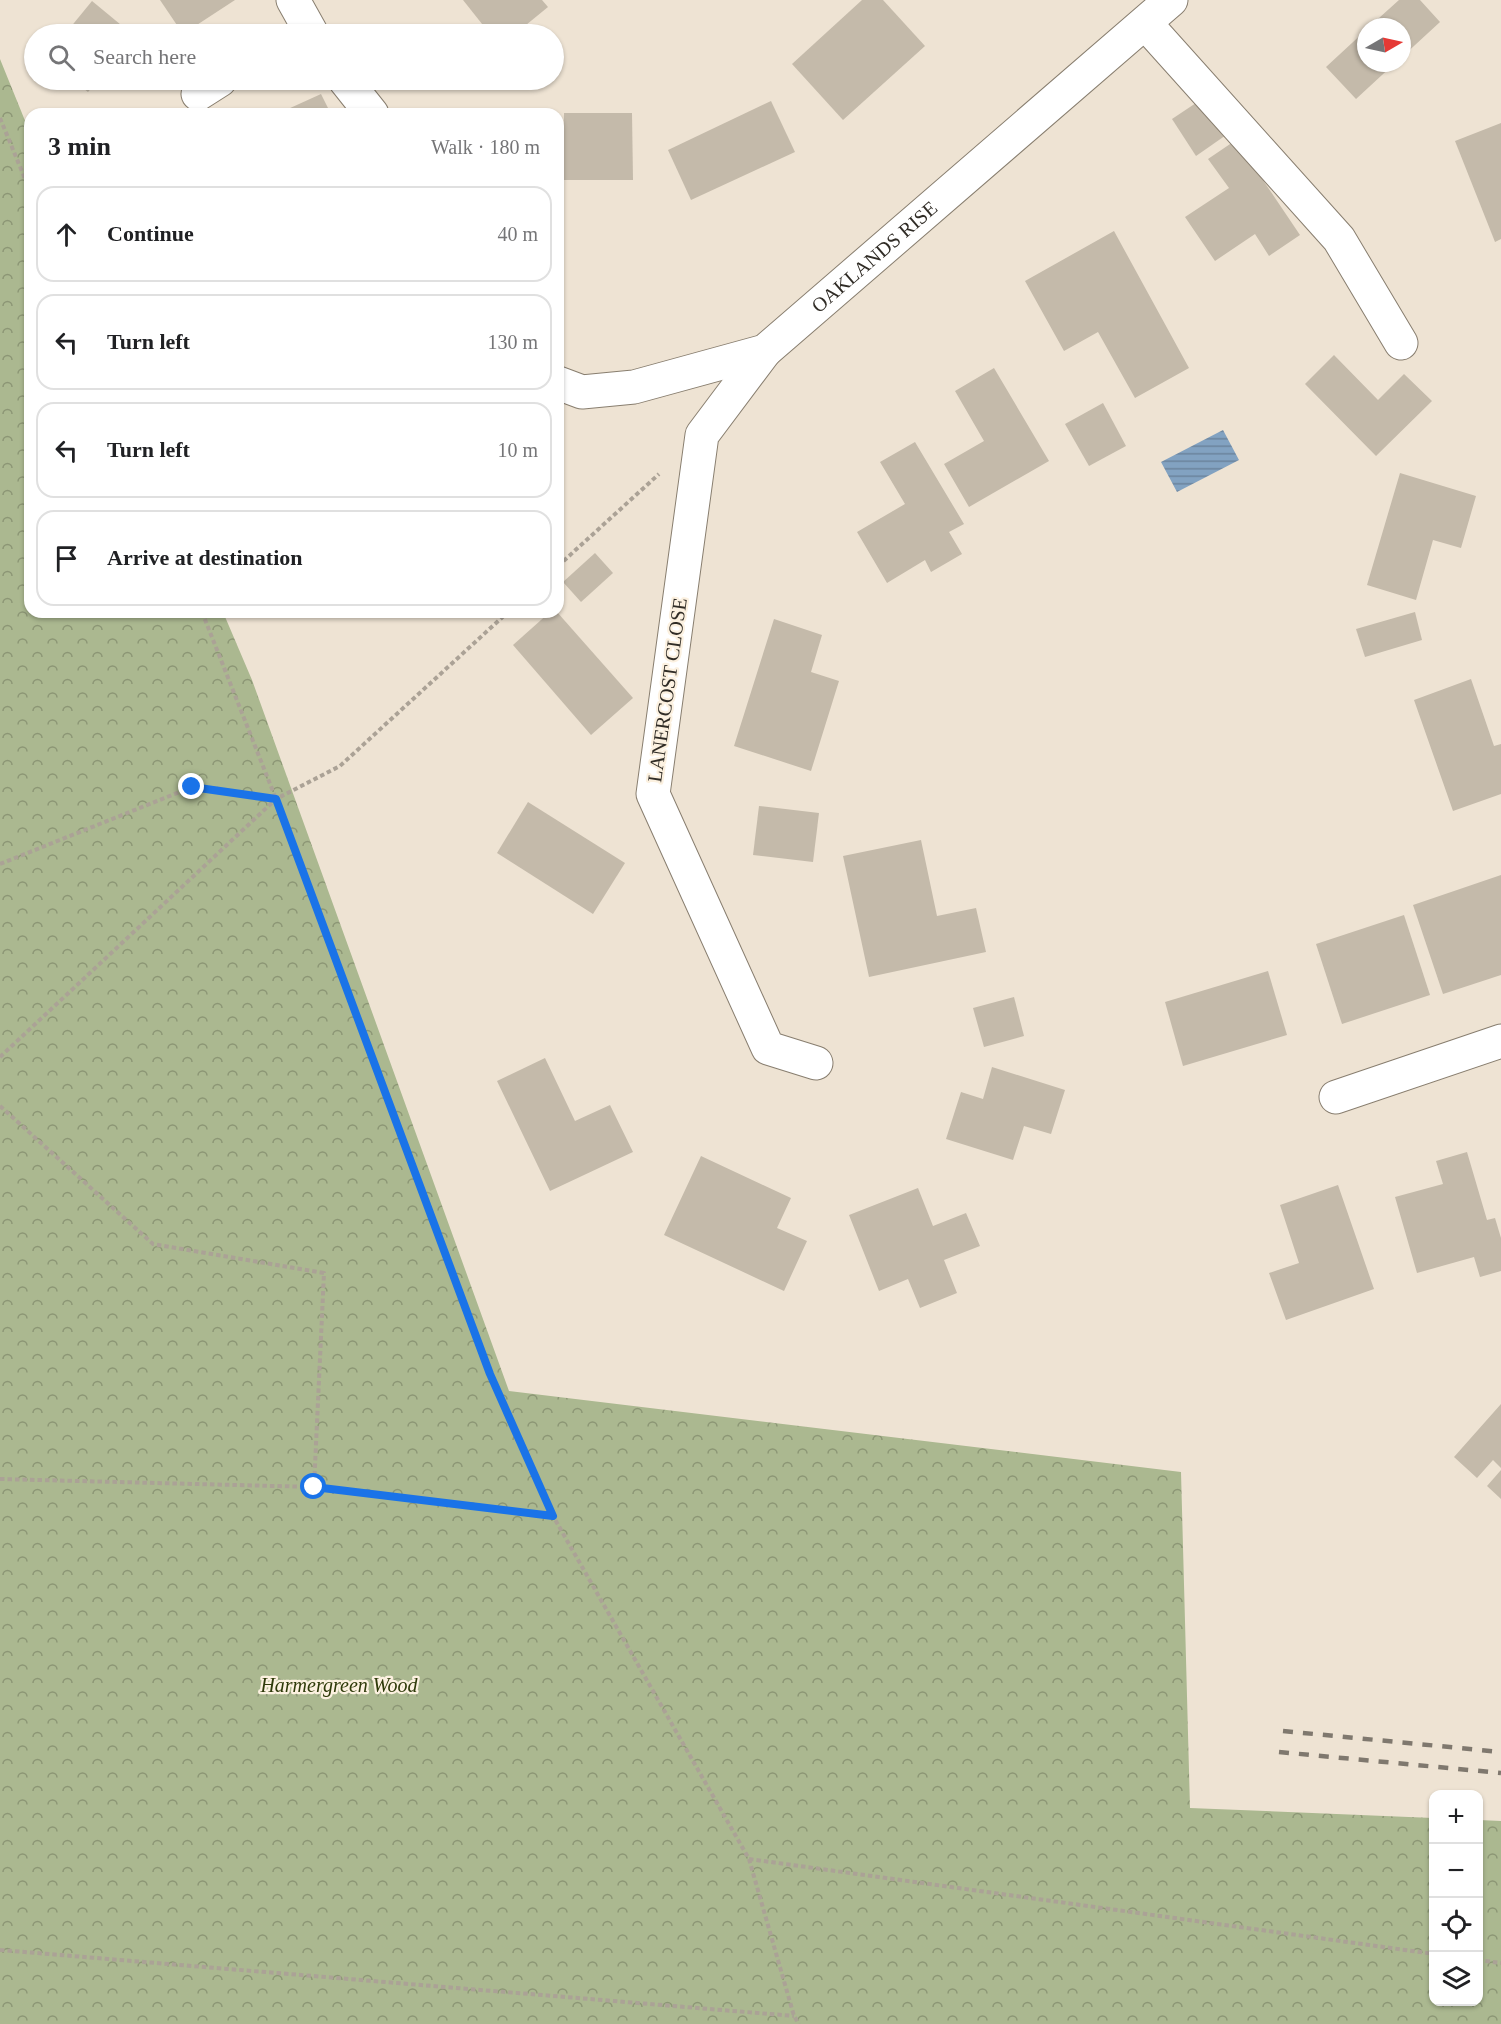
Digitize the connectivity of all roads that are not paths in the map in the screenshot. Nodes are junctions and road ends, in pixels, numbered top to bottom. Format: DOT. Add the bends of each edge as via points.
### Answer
graph roads {
  1 [pos="1171,0"];
  2 [pos="1146,24"];
  3 [pos="353,90"];
  4 [pos="367,108"];
  5 [pos="1401,343"];
  6 [pos="765,351"];
  7 [pos="564,385"];
  8 [pos="1501,1041"];
  9 [pos="816,1063"];
  10 [pos="1336,1097"];
  1 -- 2 [label="street, OAKLANDS RISE"];
  2 -- 5 [label="street" via="1340,239"];
  2 -- 6 [label="street, OAKLANDS RISE"];
  3 -- 4 [label="street"];
  6 -- 7 [label="street, OAKLANDS RISE" via="634,387 582,392"];
  6 -- 9 [label="street, LANERCOST CLOSE" via="702,435 653,794 768,1048"];
  8 -- 10 [label="street"];
}
